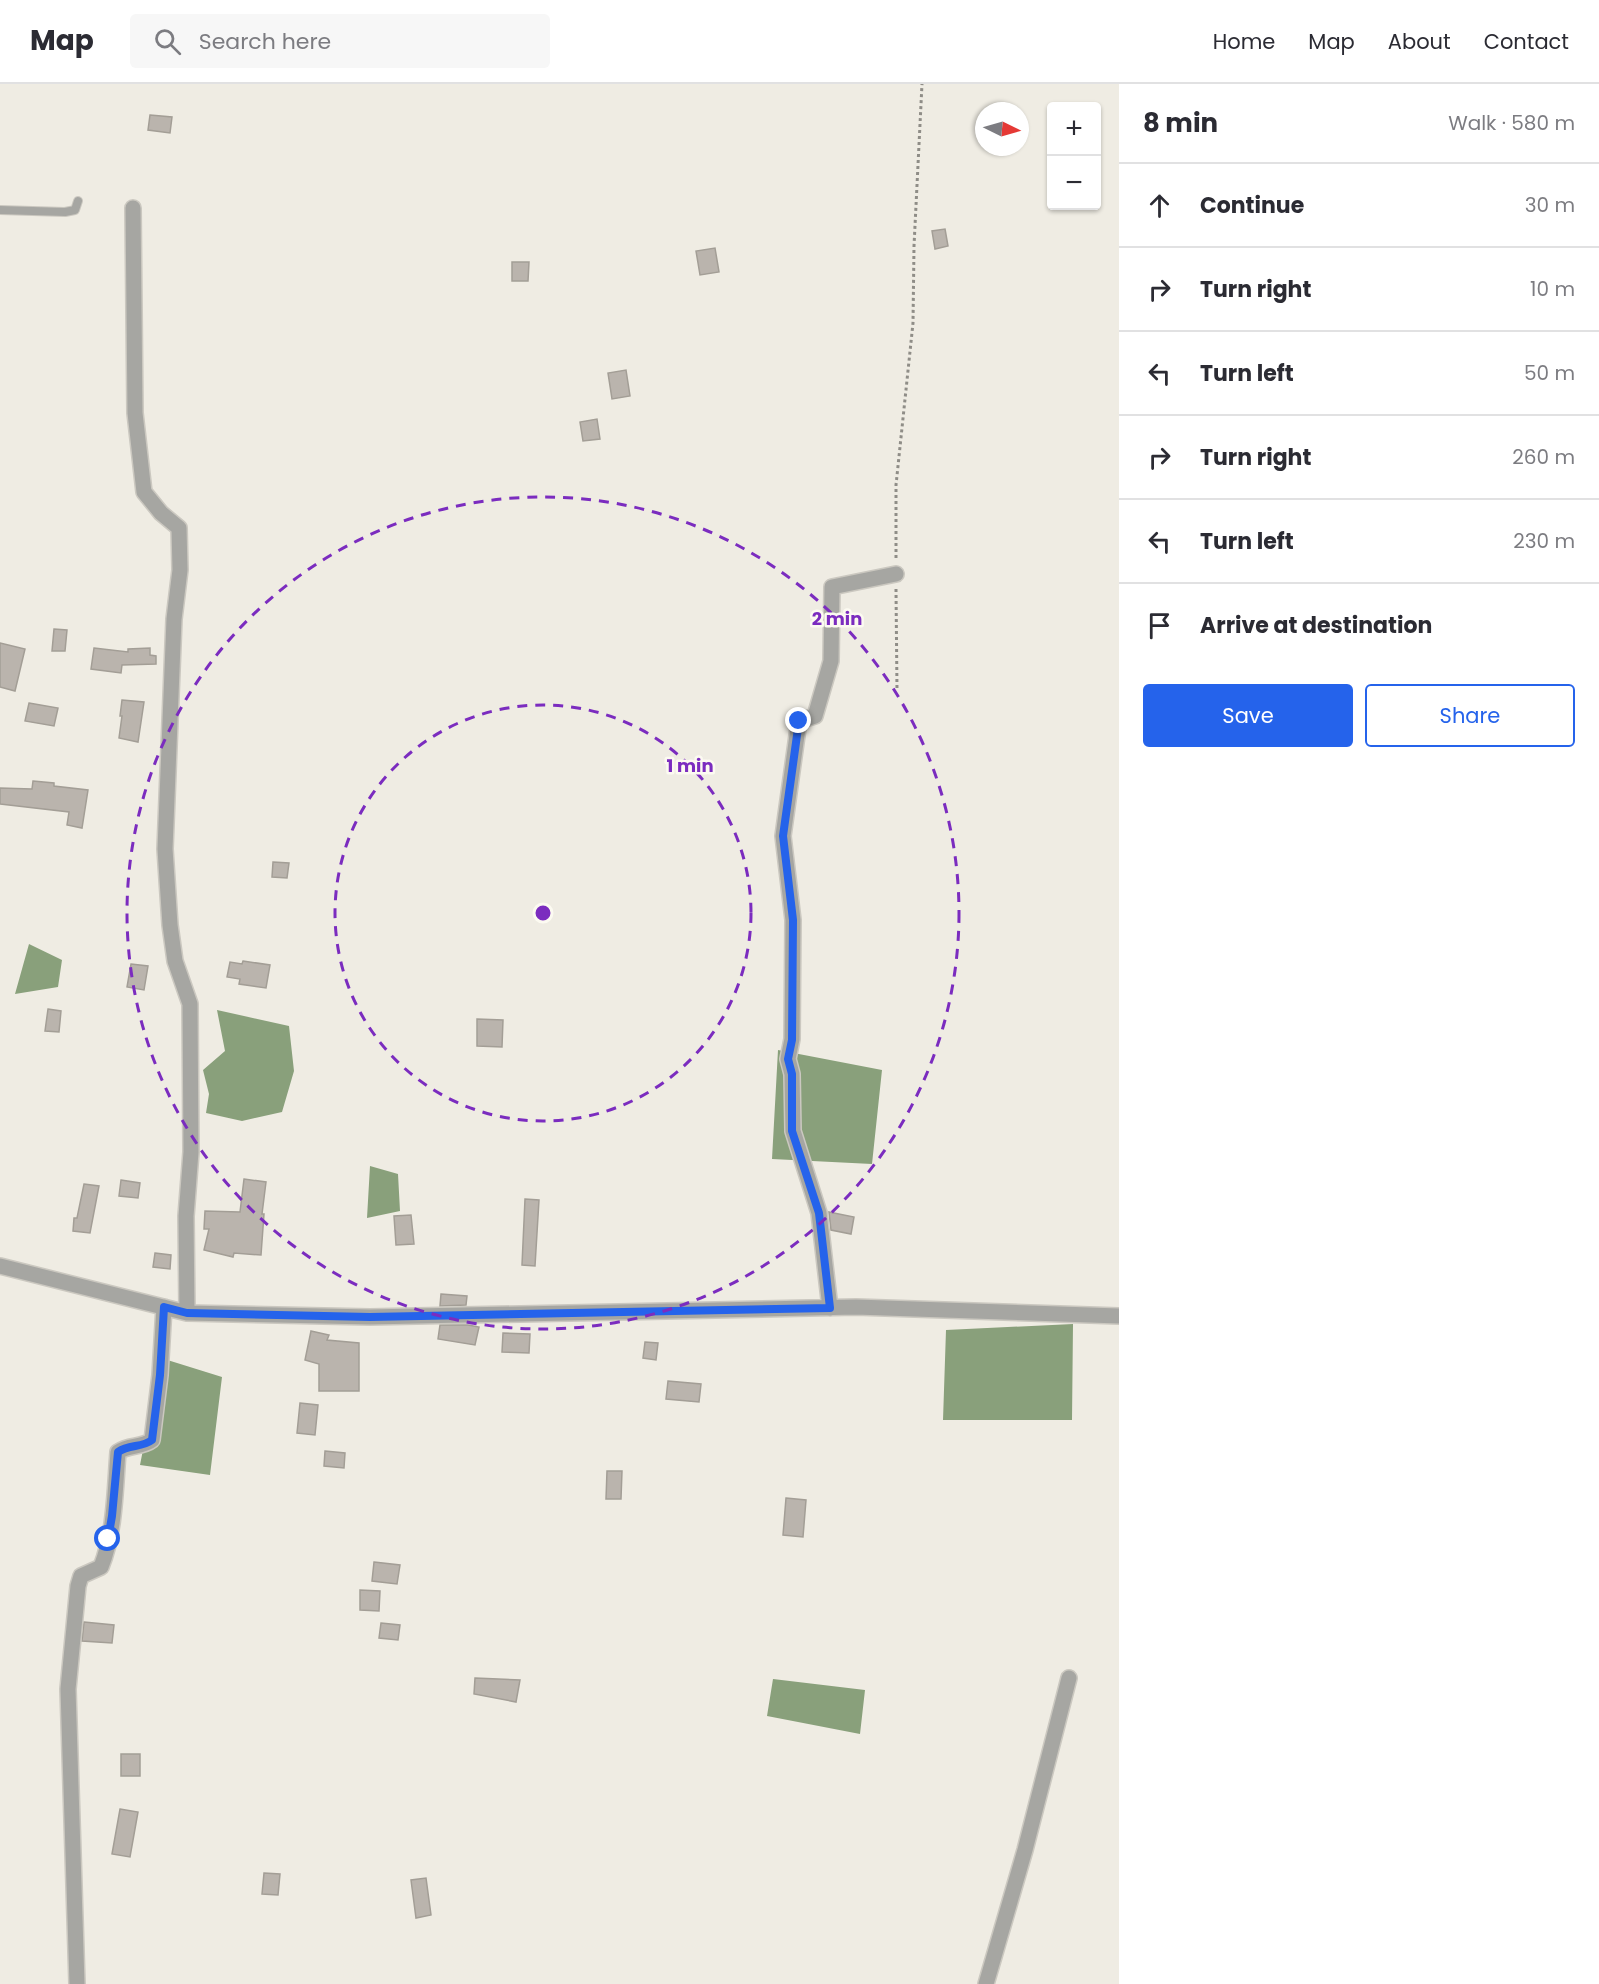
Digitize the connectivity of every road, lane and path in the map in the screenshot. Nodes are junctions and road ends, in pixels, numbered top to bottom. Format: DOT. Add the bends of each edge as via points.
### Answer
graph roads {
  1 [pos="922,84"];
  2 [pos="78,201"];
  3 [pos="133,208"];
  4 [pos="0,210"];
  5 [pos="896,574"];
  6 [pos="897,691"];
  7 [pos="0,1266"];
  8 [pos="164,1307"];
  9 [pos="830,1308"];
  10 [pos="187,1313"];
  11 [pos="1119,1316"];
  12 [pos="1069,1678"];
  13 [pos="77,1984"];
  14 [pos="986,1984"];
  1 -- 5 [label="path" via="913,323 896,485"];
  2 -- 4 [label="lane" via="75,210 65,212"];
  3 -- 10 [label="street" via="135,413 144,492 179,528 165,849 175,961 190,1004"];
  5 -- 6 [label="path"];
  5 -- 9 [label="street" via="832,587 831,661 815,716 799,721 783,836 793,920 792,1040 788,1059 792,1074 792,1131 819,1213"];
  7 -- 8 [label="street"];
  8 -- 10 [label="street"];
  8 -- 13 [label="street" via="152,1440 118,1452 106,1555 100,1567 81,1576 78,1586 69,1689"];
  9 -- 10 [label="street" via="370,1317"];
  9 -- 11 [label="street"];
  12 -- 14 [label="street"];
}
